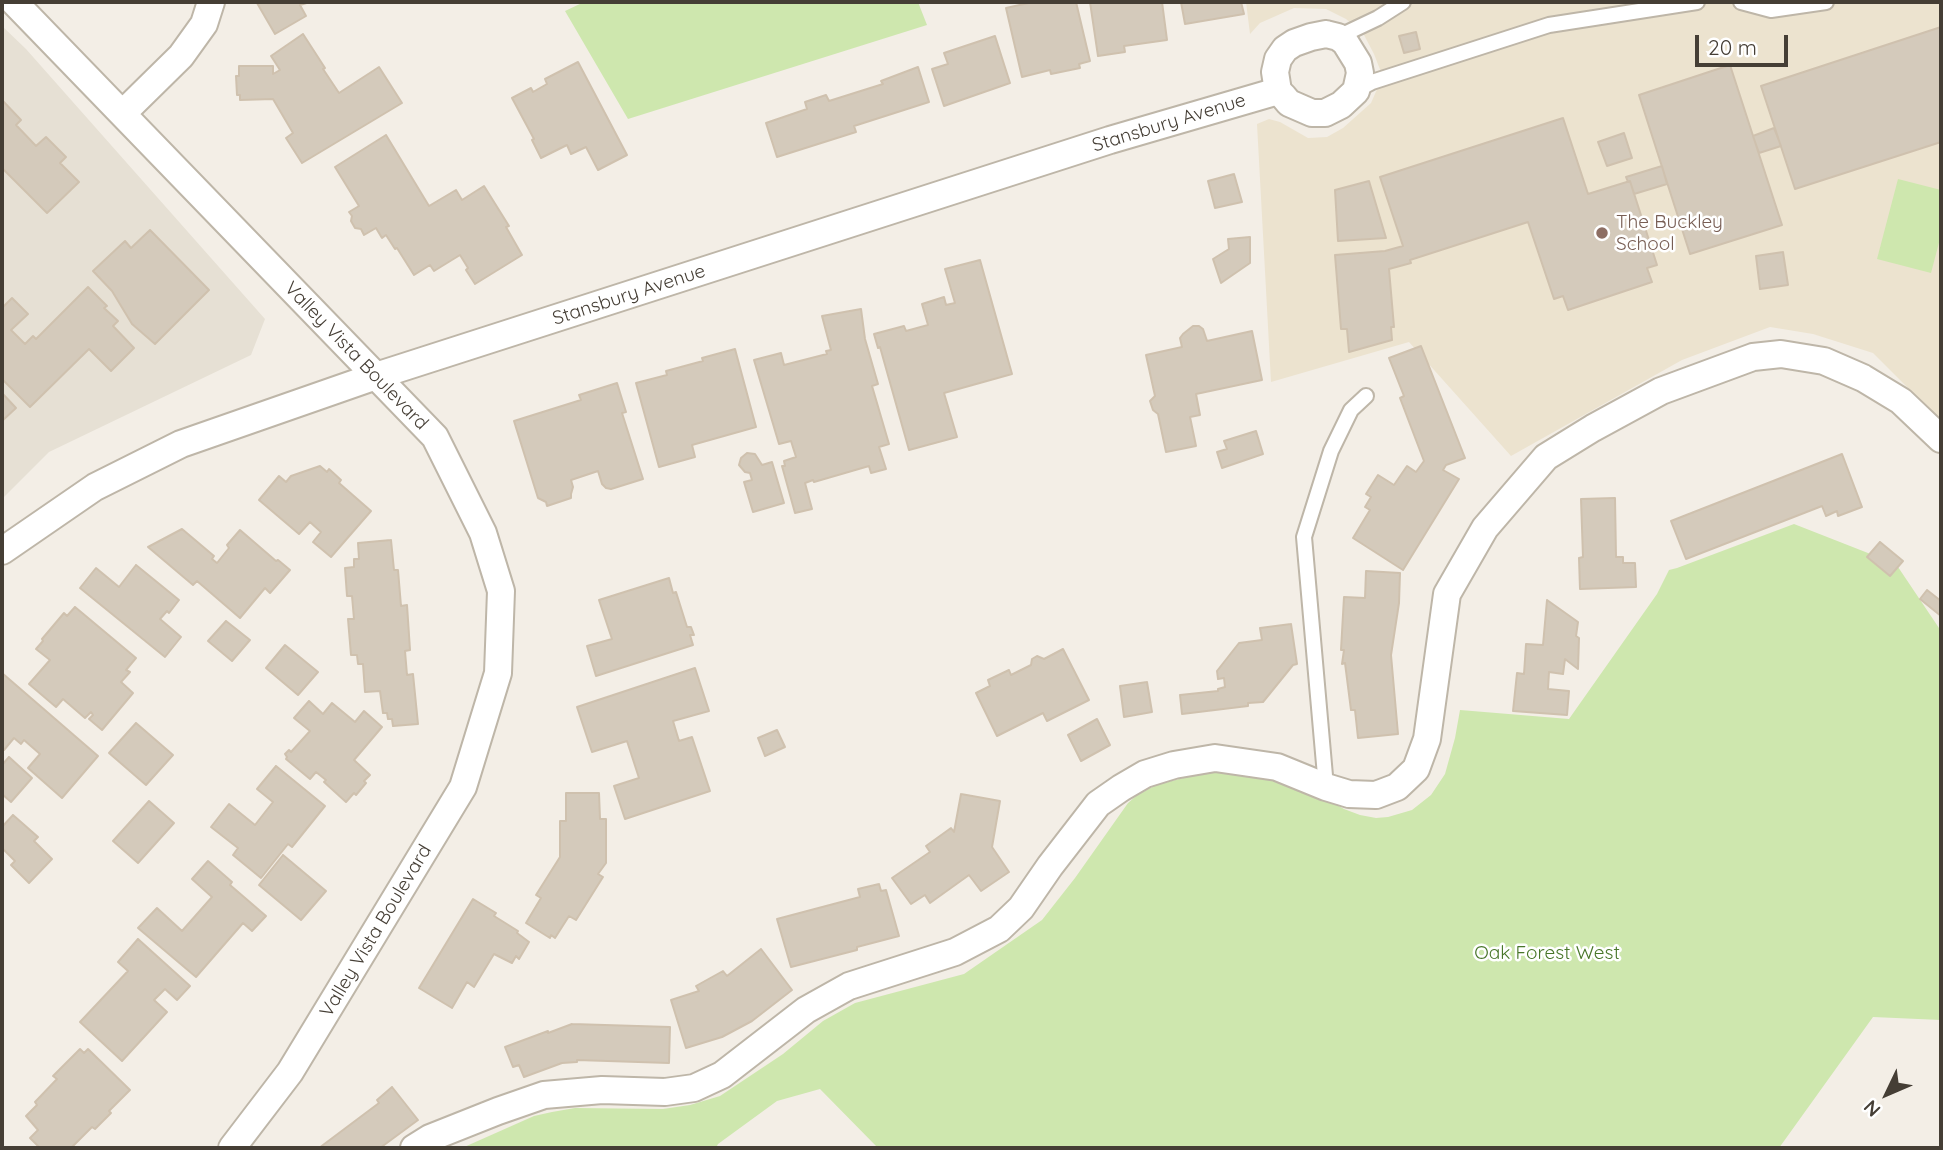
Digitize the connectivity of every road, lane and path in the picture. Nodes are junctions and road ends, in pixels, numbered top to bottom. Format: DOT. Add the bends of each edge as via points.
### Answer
graph roads {
  1 [pos="14,2"];
  2 [pos="211,2"];
  3 [pos="1403,2"];
  4 [pos="1698,2"];
  5 [pos="1741,2"];
  6 [pos="1826,2"];
  7 [pos="1338,37"];
  8 [pos="1278,91"];
  9 [pos="1356,91"];
  10 [pos="123,113"];
  11 [pos="376,376"];
  12 [pos="1366,396"];
  13 [pos="1941,439"];
  14 [pos="2,551"];
  15 [pos="1326,787"];
  16 [pos="232,1148"];
  17 [pos="414,1148"];
  1 -- 10 [label="street, Valley Vista Boulevard"];
  2 -- 10 [label="street" via="204,24 181,56"];
  3 -- 7 [label="lane"];
  4 -- 9 [label="lane" via="1549,25"];
  5 -- 6 [label="lane" via="1771,10"];
  7 -- 8 [label="street" via="1311,37 1285,49 1275,72"];
  7 -- 9 [label="street" via="1358,63"];
  8 -- 9 [label="street" via="1289,103 1312,113 1342,105"];
  8 -- 11 [label="street, Stansbury Avenue" via="1110,140"];
  10 -- 11 [label="street, Valley Vista Boulevard"];
  11 -- 14 [label="street, Stansbury Avenue" via="181,444 95,487"];
  11 -- 16 [label="street, Valley Vista Boulevard" via="435,437 483,533 502,591 498,673 463,787 290,1072"];
  12 -- 15 [label="lane" via="1351,410 1331,451 1304,537"];
  13 -- 15 [label="street" via="1901,401 1863,378 1824,361 1781,354 1753,357 1661,391 1593,428 1546,457 1485,528 1447,594 1427,740 1416,769 1397,787 1376,795"];
  15 -- 17 [label="street" via="1277,767 1215,758 1145,774 1098,804 1021,908 999,929 955,952 849,986 806,1010 722,1075 694,1088 665,1092 602,1090 544,1095"];
}
